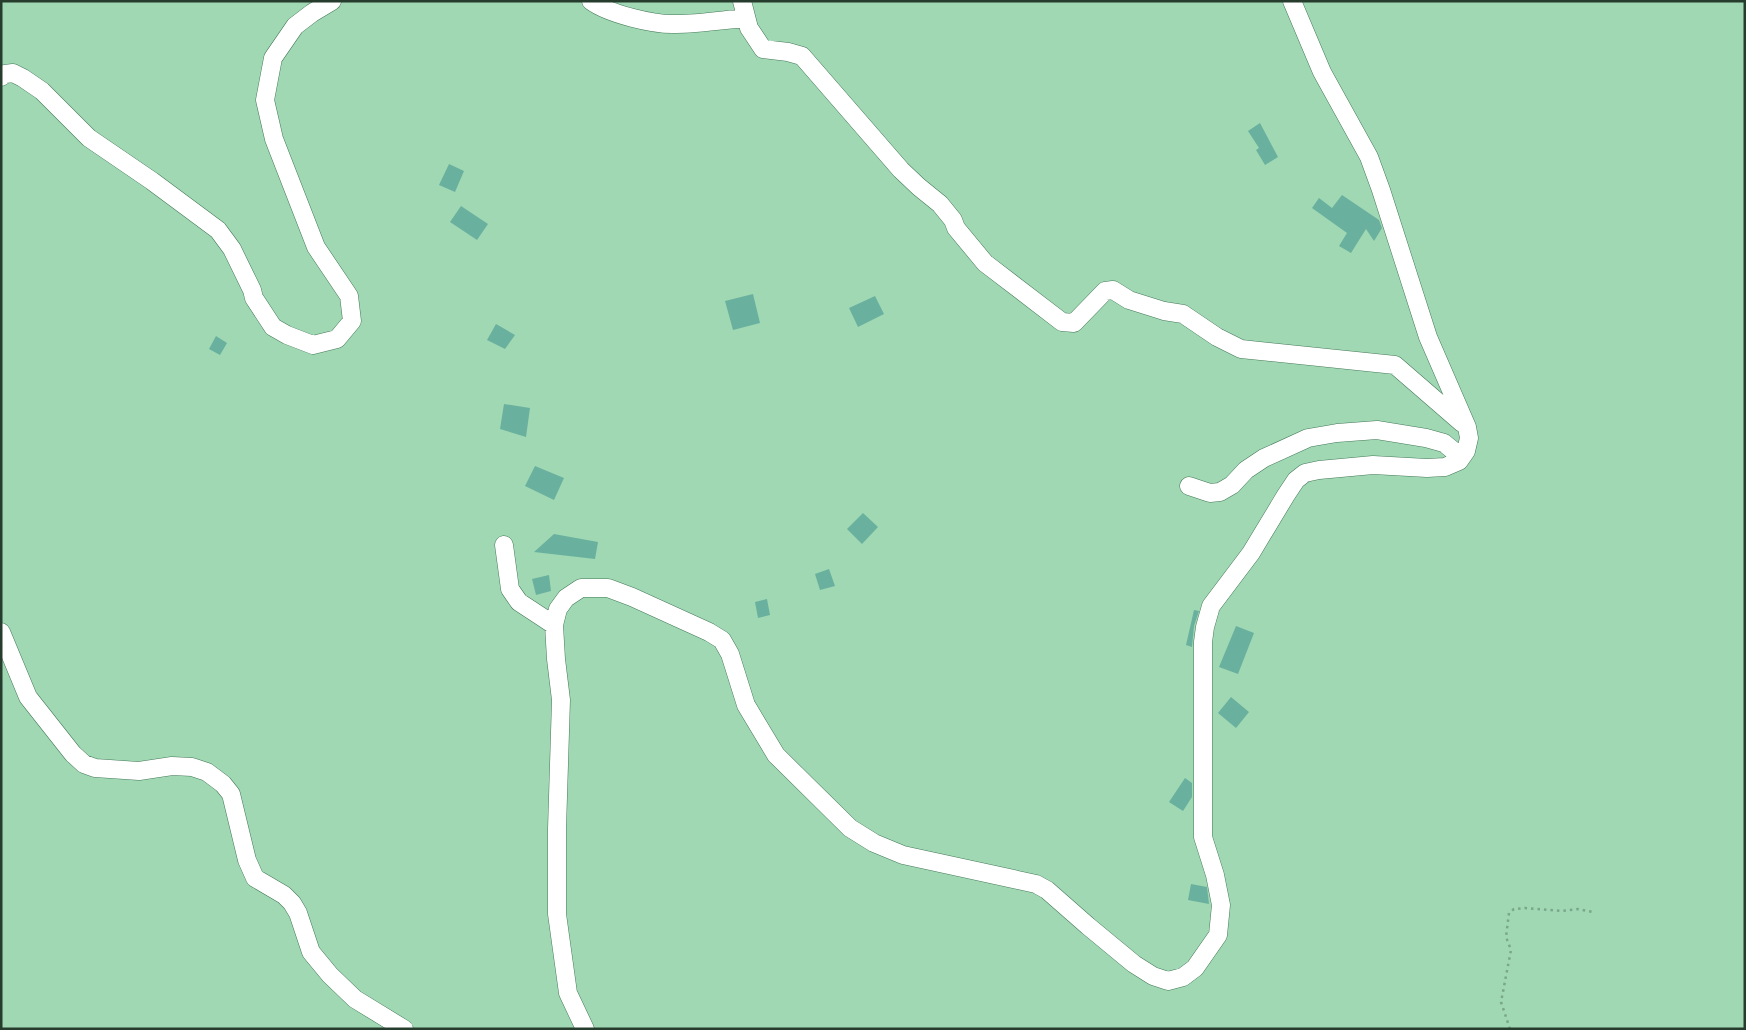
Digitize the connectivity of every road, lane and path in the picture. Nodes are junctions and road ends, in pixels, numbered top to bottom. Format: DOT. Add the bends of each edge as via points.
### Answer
graph roads {
  1 [pos="332,1"];
  2 [pos="591,1"];
  3 [pos="742,1"];
  4 [pos="1292,1"];
  5 [pos="746,18"];
  6 [pos="1,77"];
  7 [pos="1467,427"];
  8 [pos="1461,457"];
  9 [pos="1188,486"];
  10 [pos="504,545"];
  11 [pos="554,625"];
  12 [pos="1,632"];
  13 [pos="1593,912"];
  14 [pos="404,1029"];
  15 [pos="585,1029"];
  16 [pos="1510,1029"];
  1 -- 6 [label="street" via="295,26 273,58 265,100 274,139 316,247 349,296 352,321 337,339 313,345 273,327 254,298 232,249 218,230 89,138 42,91 13,73"];
  2 -- 5 [label="street" via="626,17 675,24"];
  3 -- 5 [label="street"];
  4 -- 7 [label="street" via="1322,72 1382,190 1428,337"];
  5 -- 7 [label="street" via="763,49 802,56 901,170 940,204 985,263 1062,322 1074,323 1105,291 1113,290 1129,300 1183,314 1241,349 1395,365"];
  7 -- 8 [label="street" via="1469,438"];
  8 -- 9 [label="street" via="1444,443 1426,438 1377,430 1337,433 1308,438 1264,458 1220,492 1210,493"];
  8 -- 11 [label="street" via="1445,467 1372,465 1304,473 1296,480 1251,553 1211,606 1203,642 1203,837 1221,906 1218,936 1195,968 1183,977 1168,981 1134,964 1048,890 1036,884 903,855 850,828 776,755 746,705 730,654 722,640 608,588 581,588 566,598 558,609"];
  10 -- 11 [label="street" via="510,589 519,602"];
  11 -- 15 [label="street" via="561,700 556,914 568,993"];
  12 -- 14 [label="street" via="28,697 84,764 94,768 139,771 172,766 192,767 207,772 223,784 231,794 247,860 255,878 292,903 312,952 330,975 355,999"];
  13 -- 16 [label="path" via="1525,908 1509,913 1506,937 1511,950 1501,1002"];
}
